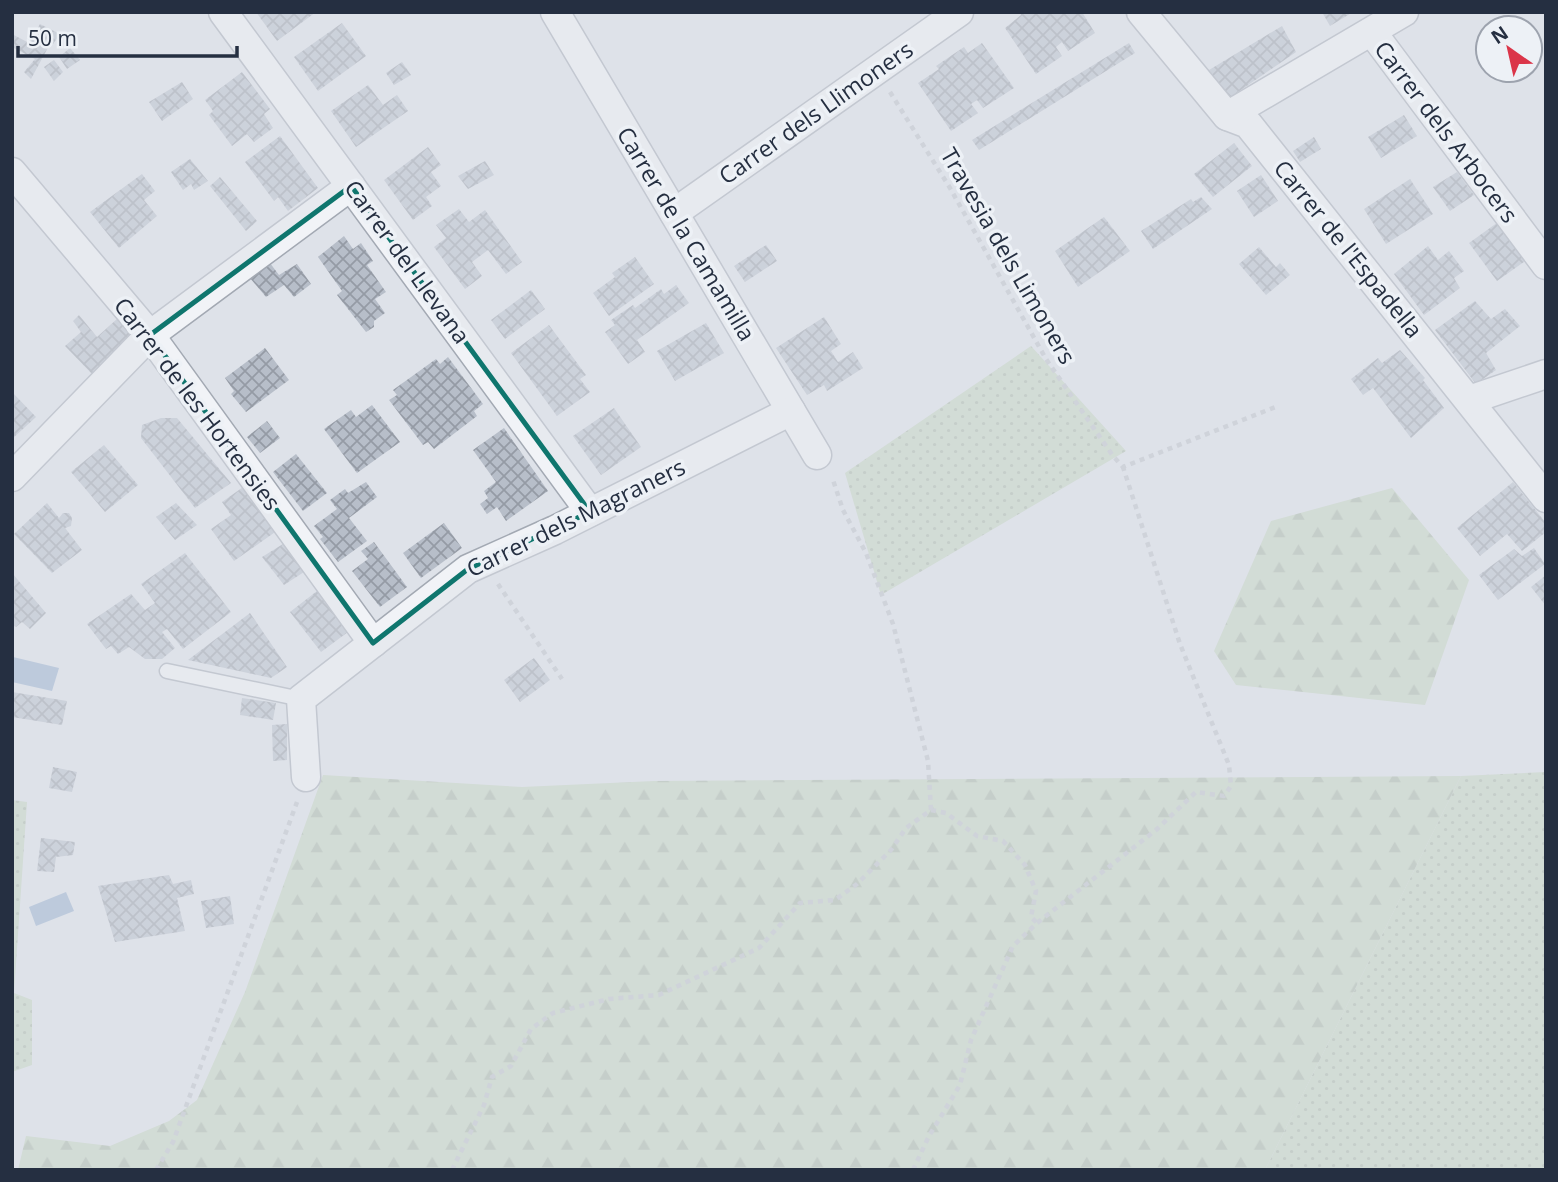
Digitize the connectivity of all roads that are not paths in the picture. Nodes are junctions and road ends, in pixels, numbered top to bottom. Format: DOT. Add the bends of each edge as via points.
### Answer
graph roads {
  1 [pos="223,12"];
  2 [pos="555,12"];
  3 [pos="959,12"];
  4 [pos="1141,12"];
  5 [pos="1404,12"];
  6 [pos="1372,33"];
  7 [pos="1227,116"];
  8 [pos="12,172"];
  9 [pos="351,186"];
  10 [pos="674,213"];
  11 [pos="1546,265"];
  12 [pos="150,335"];
  13 [pos="1546,374"];
  14 [pos="1469,400"];
  15 [pos="791,411"];
  16 [pos="817,455"];
  17 [pos="12,477"];
  18 [pos="1546,498"];
  19 [pos="590,512"];
  20 [pos="373,643"];
  21 [pos="167,671"];
  22 [pos="301,699"];
  23 [pos="306,777"];
  1 -- 9 [label="street, Carrer del Llevana"];
  2 -- 10 [label="street, Carrer de la Camamilla"];
  3 -- 10 [label="street, Carrer dels Llimoners"];
  4 -- 7 [label="street, Carrer de l'Espadella"];
  5 -- 6 [label="street"];
  6 -- 7 [label="street"];
  6 -- 11 [label="street, Carrer dels Arbocers"];
  7 -- 14 [label="street, Carrer de l'Espadella" via="1248,124"];
  8 -- 12 [label="street, Carrer de les Hortensies"];
  9 -- 12 [label="street"];
  9 -- 19 [label="street, Carrer del Llevana"];
  10 -- 15 [label="street, Carrer de la Camamilla"];
  12 -- 17 [label="street"];
  12 -- 20 [label="street, Carrer de les Hortensies"];
  13 -- 14 [label="street"];
  14 -- 18 [label="street, Carrer de l'Espadella"];
  15 -- 16 [label="street, Carrer de la Camamilla"];
  15 -- 19 [label="street, Carrer dels Magraners"];
  19 -- 20 [label="street, Carrer dels Magraners" via="468,569"];
  20 -- 22 [label="street, Carrer dels Magraners"];
  21 -- 22 [label="lane"];
  22 -- 23 [label="street"];
}
